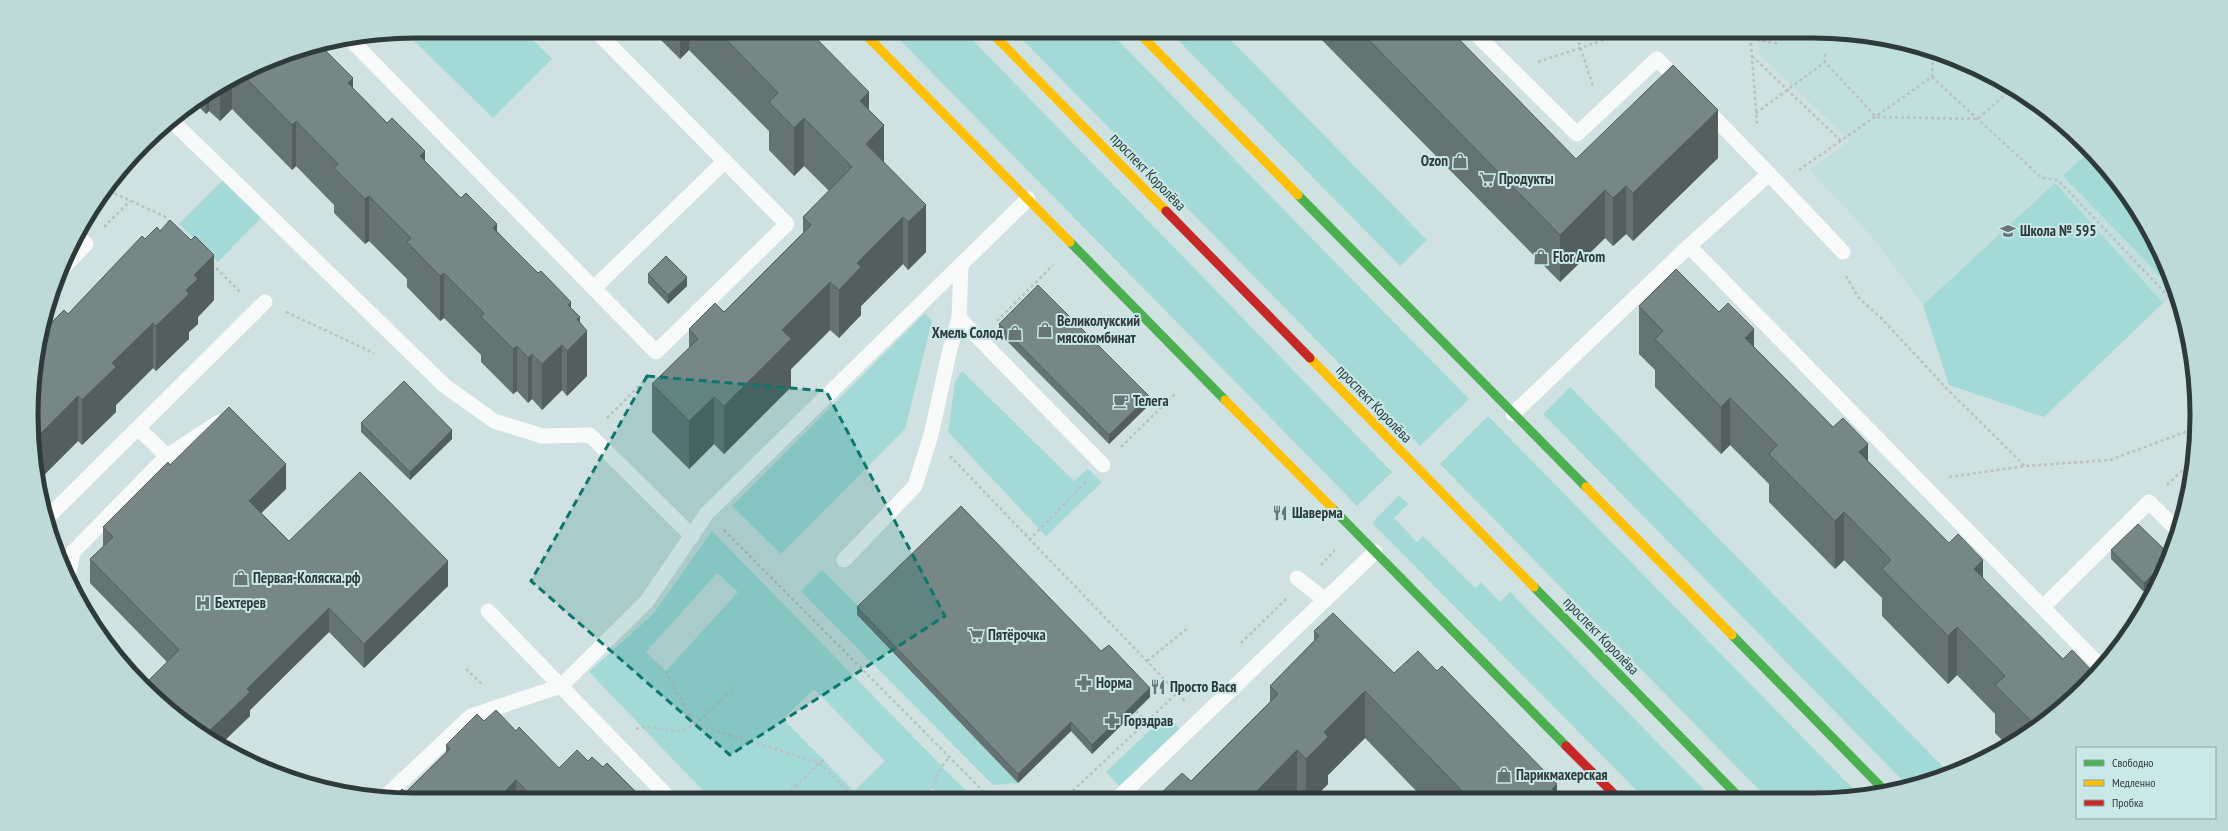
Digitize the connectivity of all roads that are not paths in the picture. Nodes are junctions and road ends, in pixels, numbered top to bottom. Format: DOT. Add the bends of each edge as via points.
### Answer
graph roads {
  1 [pos="603,38"];
  2 [pos="869,38"];
  3 [pos="997,38"];
  4 [pos="1144,38"];
  5 [pos="1480,38"];
  6 [pos="354,43"];
  7 [pos="176,125"];
  8 [pos="726,161"];
  9 [pos="1774,179"];
  10 [pos="1028,199"];
  11 [pos="1689,246"];
  12 [pos="1843,252"];
  13 [pos="961,265"];
  14 [pos="594,288"];
  15 [pos="265,302"];
  16 [pos="959,318"];
  17 [pos="230,414"];
  18 [pos="1513,414"];
  19 [pos="138,428"];
  20 [pos="167,456"];
  21 [pos="1103,465"];
  22 [pos="51,514"];
  23 [pos="2173,526"];
  24 [pos="692,536"];
  25 [pos="1375,552"];
  26 [pos="844,560"];
  27 [pos="70,567"];
  28 [pos="1301,580"];
  29 [pos="1325,600"];
  30 [pos="2043,607"];
  31 [pos="488,611"];
  32 [pos="2097,663"];
  33 [pos="561,686"];
  34 [pos="1881,787"];
  35 [pos="395,792"];
  36 [pos="664,793"];
  37 [pos="1123,793"];
  38 [pos="1613,793"];
  39 [pos="1734,793"];
  1 -- 8 [label="lane"];
  2 -- 10 [label="street"];
  3 -- 39 [label="street, проспект Королёва"];
  4 -- 18 [label="street"];
  5 -- 9 [label="lane" via="1577,134 1657,59"];
  6 -- 14 [label="lane"];
  7 -- 24 [label="lane" via="445,386 494,421 542,436 590,435"];
  8 -- 14 [label="lane"];
  8 -- 14 [label="lane" via="787,224 656,352"];
  9 -- 11 [label="lane"];
  9 -- 12 [label="lane"];
  10 -- 13 [label="lane"];
  10 -- 25 [label="street"];
  11 -- 18 [label="lane"];
  11 -- 30 [label="lane"];
  13 -- 16 [label="lane"];
  13 -- 24 [label="lane" via="707,513"];
  15 -- 19 [label="lane"];
  16 -- 21 [label="lane"];
  16 -- 26 [label="lane" via="931,435 915,486"];
  17 -- 20 [label="lane"];
  18 -- 34 [label="street"];
  19 -- 20 [label="lane"];
  19 -- 22 [label="lane"];
  20 -- 27 [label="lane" via="73,552"];
  23 -- 30 [label="lane" via="2149,502"];
  24 -- 33 [label="lane" via="647,601"];
  25 -- 29 [label="lane"];
  25 -- 38 [label="street"];
  28 -- 29 [label="lane"];
  29 -- 37 [label="lane"];
  30 -- 32 [label="lane"];
  31 -- 33 [label="lane"];
  33 -- 35 [label="lane" via="471,716 403,789"];
  33 -- 36 [label="lane"];
}
